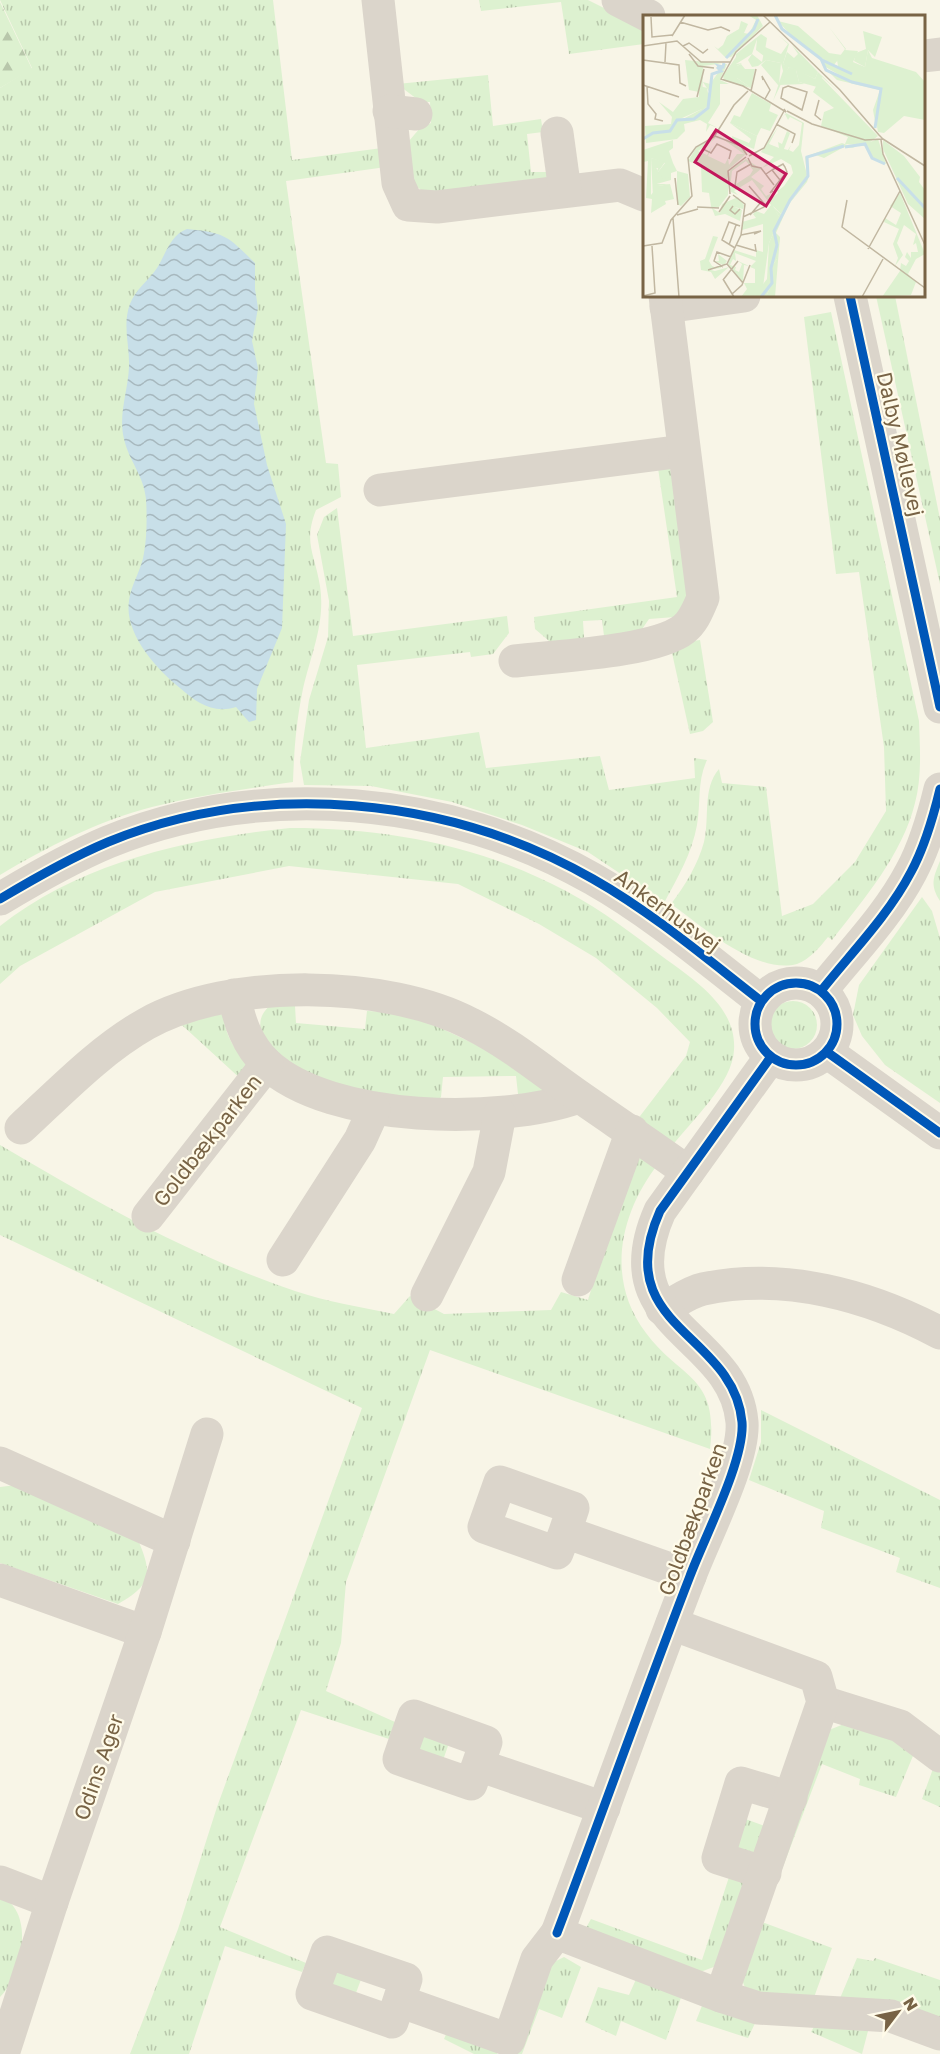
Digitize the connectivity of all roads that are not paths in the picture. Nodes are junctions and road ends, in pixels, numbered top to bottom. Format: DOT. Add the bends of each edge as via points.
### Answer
graph roads {
  1 [pos="378,0"];
  2 [pos="618,0"];
  3 [pos="647,15"];
  4 [pos="940,54"];
  5 [pos="925,56"];
  6 [pos="558,133"];
  7 [pos="565,191"];
  8 [pos="643,194"];
  9 [pos="728,297"];
  10 [pos="850,297"];
  11 [pos="666,301"];
  12 [pos="683,452"];
  13 [pos="380,490"];
  14 [pos="515,662"];
  15 [pos="940,707"];
  16 [pos="940,789"];
  17 [pos="0,899"];
  18 [pos="821,992"];
  19 [pos="234,995"];
  20 [pos="761,1001"];
  21 [pos="827,1052"];
  22 [pos="770,1058"];
  23 [pos="267,1064"];
  24 [pos="579,1097"];
  25 [pos="374,1109"];
  26 [pos="500,1114"];
  27 [pos="21,1128"];
  28 [pos="632,1131"];
  29 [pos="940,1133"];
  30 [pos="688,1172"];
  31 [pos="148,1216"];
  32 [pos="283,1260"];
  33 [pos="578,1280"];
  34 [pos="427,1295"];
  35 [pos="662,1309"];
  36 [pos="940,1333"];
  37 [pos="207,1434"];
  38 [pos="0,1463"];
  39 [pos="565,1532"];
  40 [pos="174,1541"];
  41 [pos="690,1576"];
  42 [pos="0,1580"];
  43 [pos="672,1624"];
  44 [pos="145,1632"];
  45 [pos="823,1702"];
  46 [pos="940,1756"];
  47 [pos="478,1765"];
  48 [pos="791,1798"];
  49 [pos="604,1809"];
  50 [pos="765,1873"];
  51 [pos="0,1882"];
  52 [pos="51,1902"];
  53 [pos="557,1933"];
  54 [pos="721,1996"];
  55 [pos="399,2001"];
  56 [pos="940,2034"];
  57 [pos="4,2044"];
  1 -- 7 [label="street" via="403,113 398,183 408,205 437,207"];
  2 -- 3 [label="street"];
  4 -- 5 [label="street"];
  6 -- 7 [label="street"];
  7 -- 8 [label="street" via="620,185"];
  9 -- 11 [label="street"];
  10 -- 15 [label="street, Dalby Møllevej"];
  11 -- 12 [label="street"];
  12 -- 13 [label="street"];
  12 -- 14 [label="street" via="703,598 694,618 684,629 659,643"];
  16 -- 18 [label="street" via="929,832 911,873"];
  17 -- 20 [label="street, Ankerhusvej" via="49,869 99,846 172,822 236,809 302,804 378,807 452,821 524,845 593,879 656,921"];
  18 -- 20 [label="street" via="809,985 782,985"];
  18 -- 21 [label="street" via="830,1001 837,1027"];
  19 -- 23 [label="street, Goldbækparken" via="238,1020"];
  19 -- 24 [label="street" via="298,990 403,999 470,1023 513,1048"];
  19 -- 27 [label="street" via="185,1007 148,1023 121,1040"];
  20 -- 22 [label="street" via="755,1031"];
  21 -- 22 [label="street" via="815,1062 800,1066 784,1065"];
  21 -- 29 [label="street"];
  22 -- 30 [label="street, Goldbækparken"];
  23 -- 25 [label="street, Goldbækparken" via="322,1095"];
  23 -- 31 [label="street, Goldbækparken"];
  24 -- 26 [label="street, Goldbækparken" via="557,1105"];
  24 -- 28 [label="street"];
  25 -- 26 [label="street, Goldbækparken"];
  25 -- 32 [label="street" via="360,1140"];
  26 -- 34 [label="street" via="489,1172"];
  28 -- 30 [label="street"];
  28 -- 33 [label="street"];
  30 -- 35 [label="street, Goldbækparken" via="650,1232 648,1265 652,1290"];
  35 -- 36 [label="street" via="701,1289 791,1285 888,1307"];
  35 -- 41 [label="street, Goldbækparken" via="726,1375 742,1422 740,1451"];
  37 -- 40 [label="street, Odins Ager"];
  38 -- 40 [label="street"];
  39 -- 41 [label="street, Goldbækparken"];
  40 -- 44 [label="street, Odins Ager"];
  41 -- 43 [label="street, Goldbækparken"];
  42 -- 44 [label="street"];
  43 -- 45 [label="street, Goldbækparken" via="816,1677"];
  43 -- 49 [label="street, Goldbækparken"];
  44 -- 52 [label="street, Odins Ager"];
  45 -- 46 [label="street" via="900,1726"];
  45 -- 48 [label="street"];
  47 -- 49 [label="street"];
  48 -- 50 [label="street"];
  48 -- 50 [label="street" via="741,1783 718,1858"];
  49 -- 53 [label="street, Goldbækparken"];
  50 -- 54 [label="street"];
  51 -- 52 [label="street"];
  52 -- 57 [label="street, Odins Ager"];
  53 -- 54 [label="street"];
  53 -- 55 [label="street, Goldbækparken" via="537,1959 509,2040"];
  54 -- 56 [label="street" via="758,2008 891,2016"];
}
